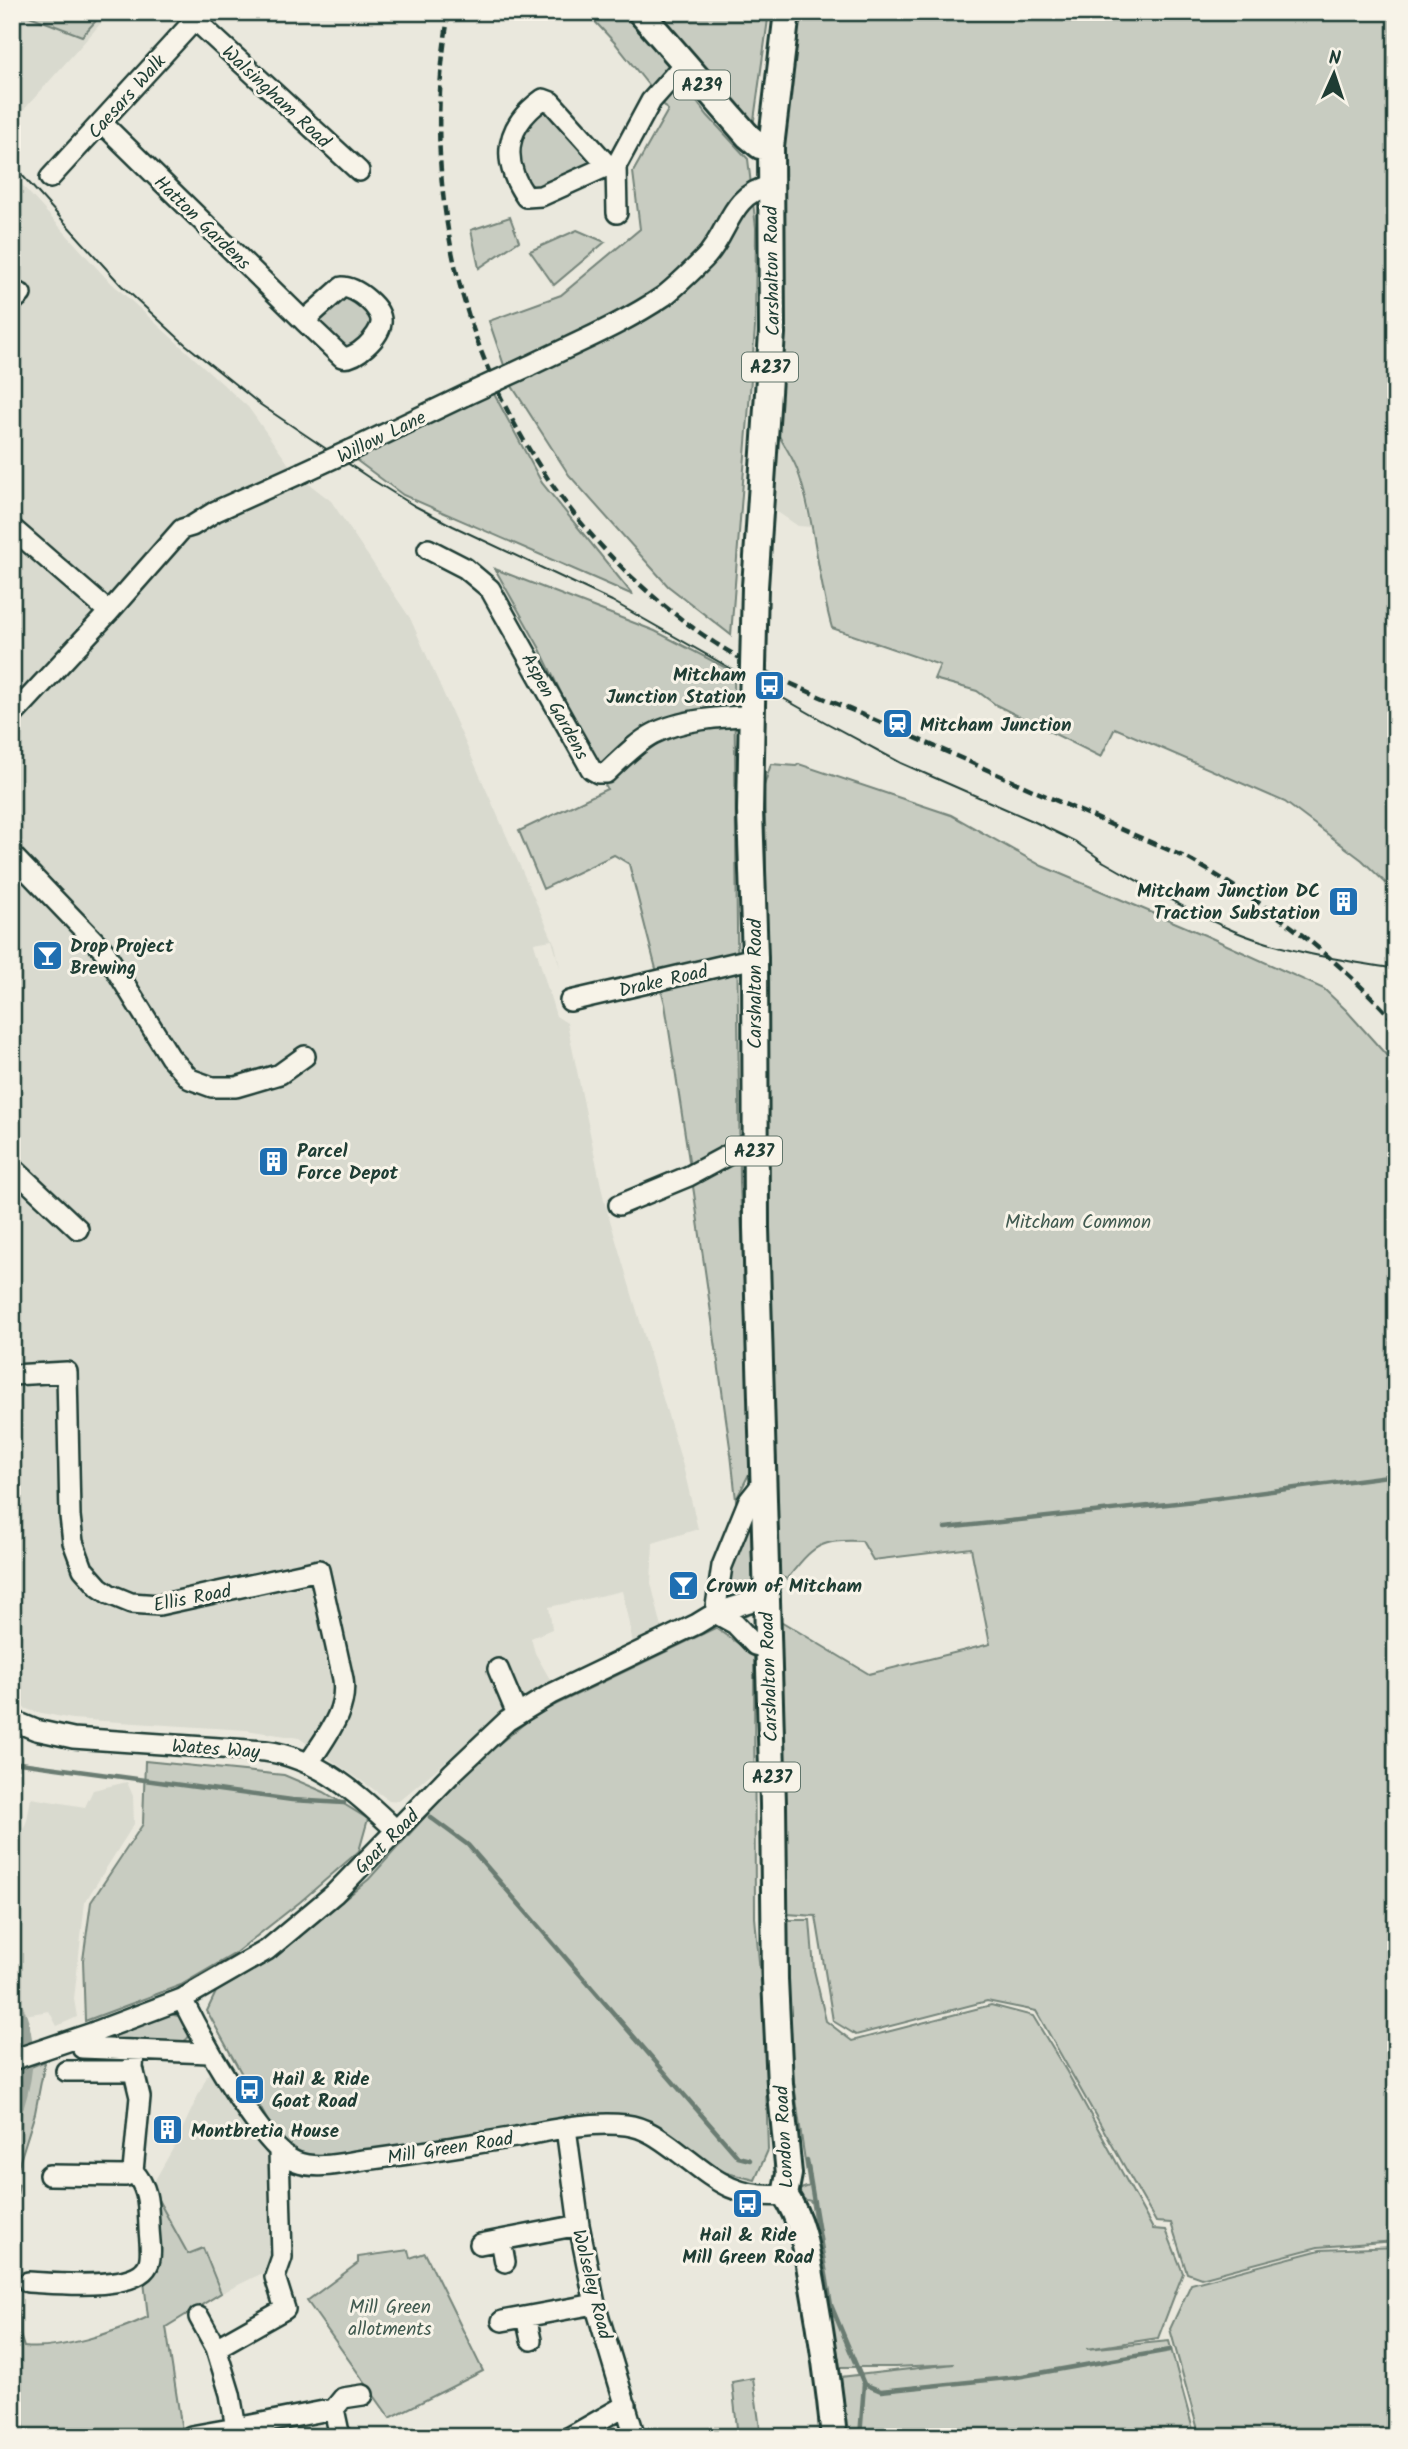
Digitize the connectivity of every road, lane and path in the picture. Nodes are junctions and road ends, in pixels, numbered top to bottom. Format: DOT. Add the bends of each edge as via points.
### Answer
graph roads {
  1 [pos="640,12"];
  2 [pos="787,12"];
  3 [pos="198,16"];
  4 [pos="684,64"];
  5 [pos="102,123"];
  6 [pos="771,147"];
  7 [pos="609,165"];
  8 [pos="359,171"];
  9 [pos="50,178"];
  10 [pos="770,186"];
  11 [pos="617,213"];
  12 [pos="304,321"];
  13 [pos="12,528"];
  14 [pos="428,550"];
  15 [pos="110,612"];
  16 [pos="752,710"];
  17 [pos="12,716"];
  18 [pos="12,855"];
  19 [pos="755,958"];
  20 [pos="570,1001"];
  21 [pos="305,1056"];
  22 [pos="754,1141"];
  23 [pos="12,1167"];
  24 [pos="619,1205"];
  25 [pos="78,1229"];
  26 [pos="12,1375"];
  27 [pos="763,1483"];
  28 [pos="765,1597"];
  29 [pos="715,1613"];
  30 [pos="767,1648"];
  31 [pos="498,1669"];
  32 [pos="517,1714"];
  33 [pos="12,1720"];
  34 [pos="309,1763"];
  35 [pos="397,1831"];
  36 [pos="774,1958"];
  37 [pos="182,1999"];
  38 [pos="82,2048"];
  39 [pos="134,2050"];
  40 [pos="209,2053"];
  41 [pos="12,2060"];
  42 [pos="66,2071"];
  43 [pos="134,2071"];
  44 [pos="566,2128"];
  45 [pos="279,2151"];
  46 [pos="133,2171"];
  47 [pos="49,2175"];
  48 [pos="785,2195"];
  49 [pos="579,2225"];
  50 [pos="501,2240"];
  51 [pos="480,2244"];
  52 [pos="505,2262"];
  53 [pos="28,2282"];
  54 [pos="595,2304"];
  55 [pos="199,2317"];
  56 [pos="526,2317"];
  57 [pos="502,2321"];
  58 [pos="531,2340"];
  59 [pos="216,2348"];
  60 [pos="363,2395"];
  61 [pos="626,2405"];
  62 [pos="334,2409"];
  63 [pos="236,2428"];
  64 [pos="191,2436"];
  65 [pos="340,2437"];
  66 [pos="570,2437"];
  67 [pos="635,2437"];
  68 [pos="834,2437"];
  1 -- 4 [label="main road, A239"];
  2 -- 6 [label="main road, Carshalton Road / A237"];
  3 -- 5 [label="street, Caesars Walk"];
  3 -- 8 [label="street, Walsingham Road"];
  4 -- 6 [label="main road, A239" via="748,136"];
  4 -- 7 [label="street" via="651,101"];
  5 -- 9 [label="street, Caesars Walk"];
  5 -- 12 [label="street, Hatton Gardens"];
  6 -- 10 [label="main road, Carshalton Road / A237"];
  7 -- 7 [label="street" via="541,196 526,197 514,180 509,149 519,122 543,99 551,102"];
  7 -- 11 [label="street"];
  10 -- 15 [label="street, Willow Lane, bridge" via="747,194 709,254 667,294 529,366 182,529"];
  10 -- 16 [label="main road, Carshalton Road / A237, bridge" via="772,332 755,587"];
  13 -- 15 [label="street"];
  14 -- 16 [label="street, Aspen Gardens" via="465,568 490,589 591,769 598,773 606,772 656,732"];
  15 -- 17 [label="street, Willow Lane"];
  16 -- 19 [label="main road, Carshalton Road / A237"];
  18 -- 21 [label="street" via="105,952 170,1057 190,1079 212,1087 236,1087 280,1074"];
  19 -- 20 [label="street, Drake Road"];
  19 -- 22 [label="main road, Carshalton Road / A237"];
  22 -- 24 [label="street" via="689,1176"];
  22 -- 27 [label="main road, Carshalton Road / A237"];
  23 -- 25 [label="street"];
  26 -- 34 [label="street, Ellis Road" via="67,1372 73,1542 83,1569 109,1594 131,1603 159,1605 319,1570 344,1695 337,1718"];
  27 -- 28 [label="main road, Carshalton Road / A237"];
  27 -- 29 [label="street" via="748,1502 722,1566"];
  28 -- 29 [label="street, Goat Road"];
  28 -- 30 [label="main road, Carshalton Road / A237"];
  29 -- 30 [label="street" via="755,1645"];
  29 -- 32 [label="street, Goat Road"];
  30 -- 36 [label="main road, Carshalton Road / A237"];
  31 -- 32 [label="street"];
  32 -- 35 [label="street, Goat Road"];
  33 -- 34 [label="street, Wates Way" via="73,1738 265,1751"];
  34 -- 35 [label="street, Wates Way" via="349,1787"];
  35 -- 37 [label="street, Goat Road" via="334,1894 267,1950"];
  36 -- 48 [label="main road, London Road / A237" via="789,2174"];
  37 -- 40 [label="street"];
  37 -- 41 [label="street, Goat Road"];
  38 -- 39 [label="street"];
  39 -- 40 [label="street"];
  39 -- 43 [label="street"];
  40 -- 45 [label="street"];
  42 -- 43 [label="street"];
  43 -- 46 [label="street" via="140,2096"];
  44 -- 45 [label="street, Mill Green Road" via="316,2166 296,2162"];
  44 -- 48 [label="street, Mill Green Road" via="596,2124 640,2128 735,2190 764,2197"];
  44 -- 49 [label="street, Wolseley Road"];
  45 -- 59 [label="street" via="282,2256 275,2277 285,2309"];
  46 -- 47 [label="street" via="126,2176"];
  46 -- 53 [label="street" via="143,2181 148,2197 149,2260 142,2272 88,2284"];
  48 -- 68 [label="main road, London Road" via="800,2221 806,2248"];
  49 -- 50 [label="street"];
  49 -- 54 [label="street, Wolseley Road"];
  50 -- 51 [label="street"];
  50 -- 52 [label="street"];
  54 -- 56 [label="street"];
  54 -- 61 [label="street, Wolseley Road"];
  55 -- 59 [label="street"];
  56 -- 57 [label="street"];
  56 -- 58 [label="street"];
  59 -- 63 [label="street"];
  60 -- 62 [label="street" via="343,2398"];
  61 -- 66 [label="street"];
  61 -- 67 [label="street, Wolseley Road"];
  62 -- 63 [label="street"];
  62 -- 65 [label="street"];
  63 -- 64 [label="street"];
}
